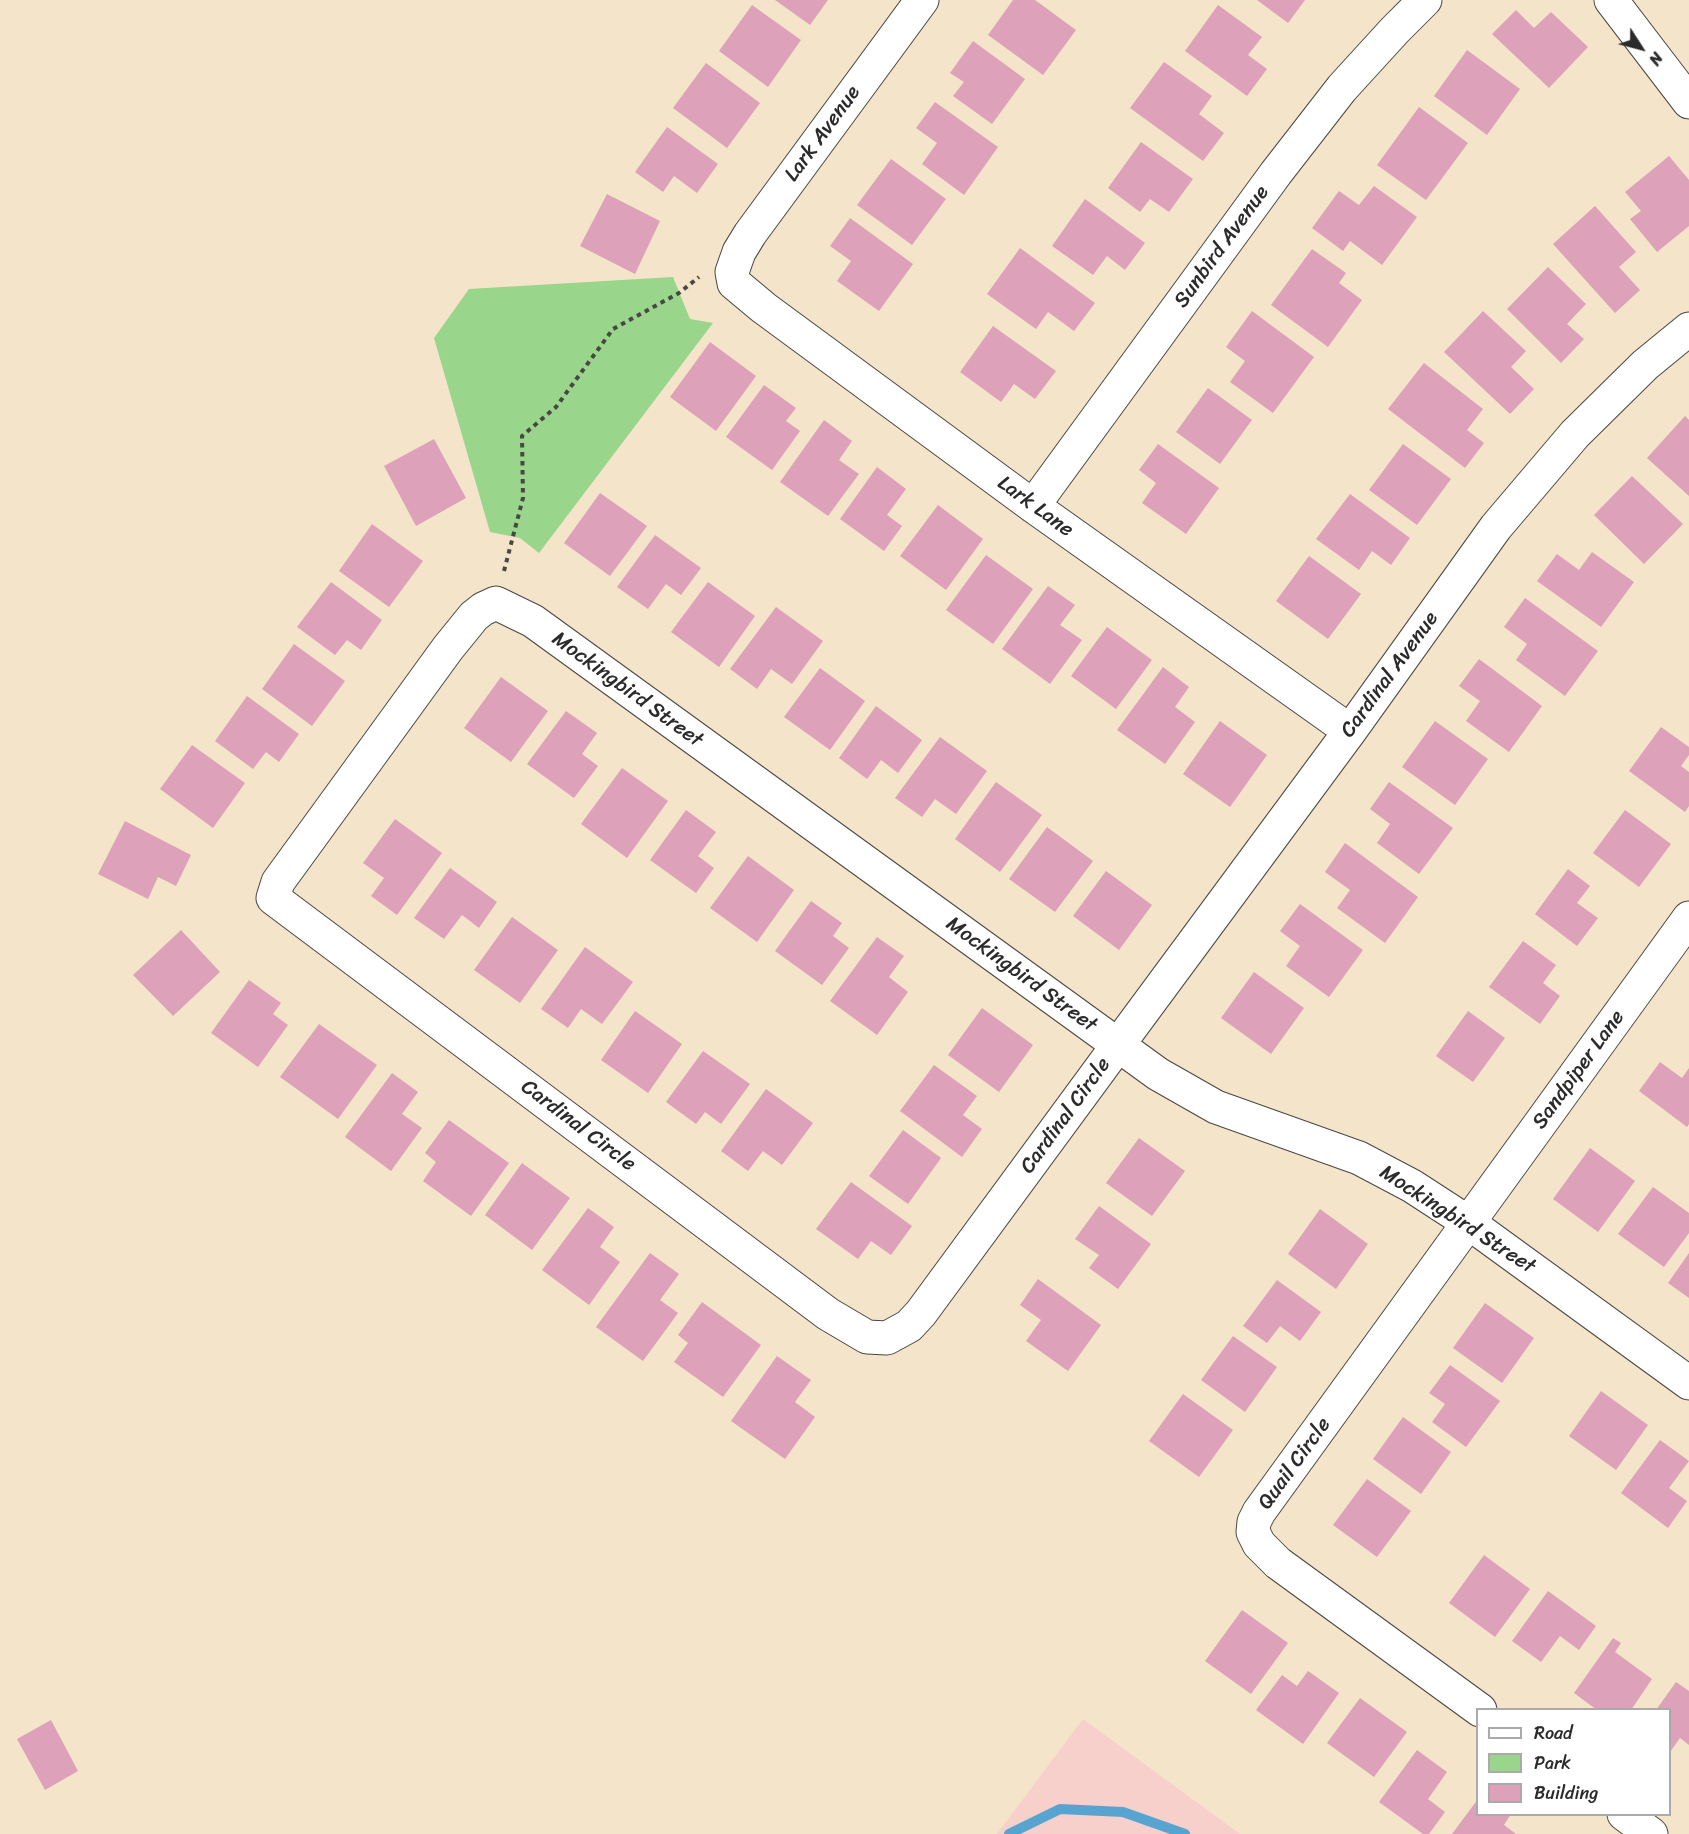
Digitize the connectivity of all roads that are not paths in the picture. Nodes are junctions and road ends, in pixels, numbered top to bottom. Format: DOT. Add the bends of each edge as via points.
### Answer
graph roads {
  1 [pos="922,0"];
  2 [pos="1425,0"];
  3 [pos="1611,0"];
  4 [pos="1689,102"];
  5 [pos="721,269"];
  6 [pos="1689,329"];
  7 [pos="1033,506"];
  8 [pos="496,603"];
  9 [pos="1350,731"];
  10 [pos="1689,918"];
  11 [pos="1118,1045"];
  12 [pos="1469,1223"];
  13 [pos="1689,1383"];
  14 [pos="1476,1708"];
  15 [pos="1625,1816"];
  16 [pos="1651,1834"];
  1 -- 5 [label="street, Lark Avenue" via="739,252"];
  2 -- 7 [label="street, Sunbird Avenue" via="1342,88 1276,173"];
  3 -- 4 [label="street"];
  5 -- 7 [label="street, Lark Lane" via="764,308"];
  6 -- 9 [label="street, Cardinal Avenue" via="1645,365 1575,434 1496,527"];
  7 -- 9 [label="street, Lark Lane"];
  8 -- 11 [label="street, Mockingbird Street" via="533,621"];
  8 -- 11 [label="street, Cardinal Circle" via="474,616 448,648 278,882 273,898 828,1314 867,1337 888,1338 909,1326"];
  9 -- 11 [label="street, Cardinal Avenue"];
  10 -- 12 [label="street, Sandpiper Lane"];
  11 -- 12 [label="street, Mockingbird Street" via="1158,1074 1216,1107 1359,1158"];
  12 -- 13 [label="street, Mockingbird Street"];
  12 -- 14 [label="street, Quail Circle" via="1259,1512 1253,1532 1278,1563"];
  15 -- 16 [label="street"];
}
